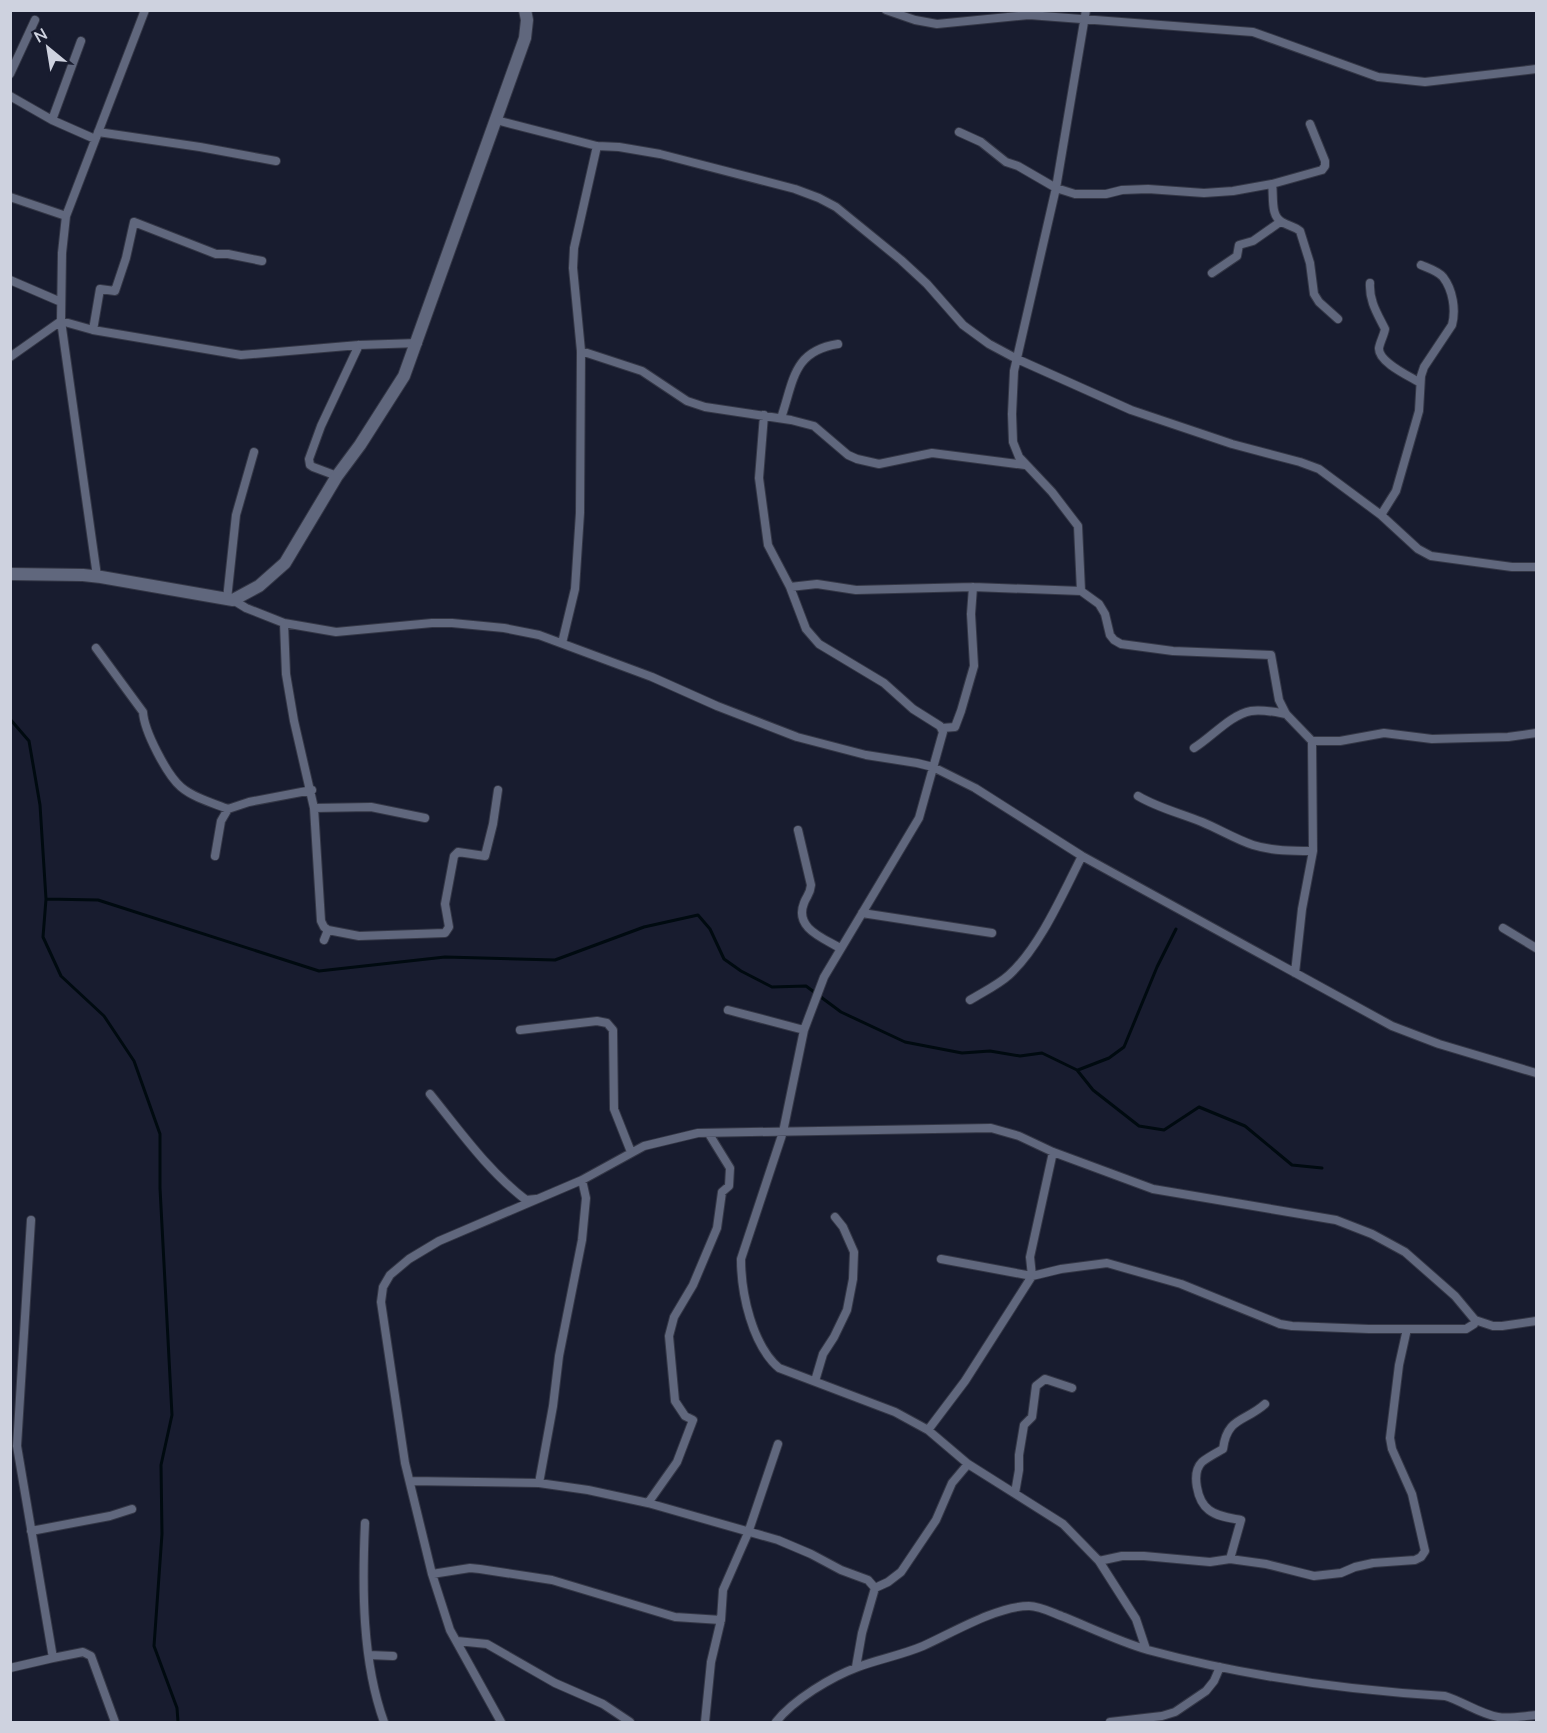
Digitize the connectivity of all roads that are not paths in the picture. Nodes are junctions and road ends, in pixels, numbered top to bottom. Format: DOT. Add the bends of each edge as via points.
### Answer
graph roads {
  1 [pos="145,10"];
  2 [pos="525,10"];
  3 [pos="886,10"];
  4 [pos="1085,14"];
  5 [pos="35,20"];
  6 [pos="81,41"];
  7 [pos="1536,69"];
  8 [pos="10,74"];
  9 [pos="10,96"];
  10 [pos="52,120"];
  11 [pos="496,120"];
  12 [pos="1310,124"];
  13 [pos="959,132"];
  14 [pos="96,136"];
  15 [pos="597,146"];
  16 [pos="276,161"];
  17 [pos="1272,184"];
  18 [pos="1056,188"];
  19 [pos="10,197"];
  20 [pos="66,216"];
  21 [pos="1281,222"];
  22 [pos="262,261"];
  23 [pos="1421,265"];
  24 [pos="1212,273"];
  25 [pos="10,280"];
  26 [pos="1370,283"];
  27 [pos="61,302"];
  28 [pos="1338,319"];
  29 [pos="61,321"];
  30 [pos="93,330"];
  31 [pos="418,343"];
  32 [pos="838,344"];
  33 [pos="359,345"];
  34 [pos="581,351"];
  35 [pos="10,357"];
  36 [pos="1017,359"];
  37 [pos="1419,382"];
  38 [pos="764,415"];
  39 [pos="781,418"];
  40 [pos="254,452"];
  41 [pos="1025,465"];
  42 [pos="338,476"];
  43 [pos="1381,515"];
  44 [pos="1536,567"];
  45 [pos="10,573"];
  46 [pos="97,576"];
  47 [pos="790,587"];
  48 [pos="973,587"];
  49 [pos="1081,591"];
  50 [pos="230,600"];
  51 [pos="284,623"];
  52 [pos="562,643"];
  53 [pos="96,648"];
  54 [pos="1286,714"];
  55 [pos="942,728"];
  56 [pos="1536,734"];
  57 [pos="1312,741"];
  58 [pos="1194,748"];
  59 [pos="933,767"];
  60 [pos="312,790"];
  61 [pos="498,790"];
  62 [pos="1138,796"];
  63 [pos="314,808"];
  64 [pos="228,809"];
  65 [pos="425,818"];
  66 [pos="798,830"];
  67 [pos="1312,851"];
  68 [pos="215,856"];
  69 [pos="1082,856"];
  70 [pos="861,913"];
  71 [pos="1503,928"];
  72 [pos="328,930"];
  73 [pos="992,933"];
  74 [pos="324,939"];
  75 [pos="840,948"];
  76 [pos="1536,948"];
  77 [pos="1295,973"];
  78 [pos="970,1000"];
  79 [pos="728,1010"];
  80 [pos="520,1030"];
  81 [pos="804,1030"];
  82 [pos="1536,1073"];
  83 [pos="430,1094"];
  84 [pos="783,1132"];
  85 [pos="709,1134"];
  86 [pos="631,1152"];
  87 [pos="1053,1152"];
  88 [pos="582,1180"];
  89 [pos="539,1199"];
  90 [pos="835,1217"];
  91 [pos="31,1220"];
  92 [pos="941,1259"];
  93 [pos="1032,1276"];
  94 [pos="1475,1320"];
  95 [pos="1536,1321"];
  96 [pos="1407,1329"];
  97 [pos="815,1381"];
  98 [pos="1072,1388"];
  99 [pos="1265,1404"];
  100 [pos="14,1425"];
  101 [pos="928,1430"];
  102 [pos="778,1444"];
  103 [pos="968,1464"];
  104 [pos="411,1481"];
  105 [pos="539,1483"];
  106 [pos="1015,1493"];
  107 [pos="648,1503"];
  108 [pos="132,1509"];
  109 [pos="365,1523"];
  110 [pos="31,1531"];
  111 [pos="748,1533"];
  112 [pos="1230,1559"];
  113 [pos="1099,1561"];
  114 [pos="432,1574"];
  115 [pos="875,1588"];
  116 [pos="721,1620"];
  117 [pos="457,1641"];
  118 [pos="1146,1649"];
  119 [pos="369,1655"];
  120 [pos="393,1656"];
  121 [pos="53,1658"];
  122 [pos="856,1667"];
  123 [pos="1220,1667"];
  124 [pos="10,1668"];
  125 [pos="1536,1715"];
  126 [pos="115,1722"];
  127 [pos="384,1722"];
  128 [pos="501,1722"];
  129 [pos="630,1722"];
  130 [pos="705,1722"];
  131 [pos="776,1722"];
  132 [pos="1110,1722"];
  1 -- 14 [label="street"];
  2 -- 11 [label="main road" via="525,38"];
  3 -- 4 [label="street" via="937,24"];
  4 -- 7 [label="street" via="1253,32 1378,77 1397,80 1425,82"];
  4 -- 18 [label="street"];
  5 -- 8 [label="street"];
  6 -- 10 [label="street"];
  9 -- 10 [label="street"];
  10 -- 14 [label="street"];
  11 -- 15 [label="street"];
  11 -- 31 [label="main road"];
  12 -- 17 [label="street" via="1326,165 1317,172"];
  13 -- 18 [label="street"];
  14 -- 16 [label="street" via="200,147"];
  14 -- 20 [label="street"];
  15 -- 34 [label="street" via="574,248"];
  15 -- 36 [label="street" via="660,154 819,198 836,207 901,260 963,325"];
  17 -- 18 [label="street" via="1204,193 1148,189 1093,195"];
  17 -- 21 [label="street" via="1274,211"];
  18 -- 36 [label="street"];
  19 -- 20 [label="street"];
  20 -- 27 [label="street"];
  21 -- 24 [label="street" via="1253,241 1239,245 1237,256"];
  21 -- 28 [label="street" via="1300,231 1314,294"];
  22 -- 30 [label="street" via="216,254 134,222 115,291 100,289"];
  23 -- 37 [label="street" via="1444,278 1455,310 1452,325"];
  25 -- 27 [label="street"];
  26 -- 37 [label="street" via="1369,295 1385,329 1380,354"];
  27 -- 29 [label="street"];
  29 -- 30 [label="street"];
  29 -- 35 [label="street"];
  29 -- 46 [label="street"];
  30 -- 33 [label="street" via="241,355"];
  31 -- 33 [label="street"];
  31 -- 42 [label="main road" via="388,403"];
  32 -- 39 [label="street" via="814,350 801,362"];
  33 -- 42 [label="street" via="309,459 313,467"];
  34 -- 38 [label="street" via="642,371 687,401"];
  34 -- 52 [label="street" via="578,559"];
  36 -- 41 [label="street" via="1013,442"];
  36 -- 43 [label="street" via="1131,410 1319,469"];
  37 -- 43 [label="street" via="1416,423 1396,491"];
  38 -- 39 [label="street"];
  38 -- 47 [label="street" via="759,478 764,520 768,545"];
  39 -- 41 [label="street" via="814,426 848,455 868,462 892,462 932,453"];
  40 -- 50 [label="street" via="236,515"];
  41 -- 49 [label="street" via="1078,526"];
  42 -- 50 [label="main road" via="285,563 259,586"];
  43 -- 44 [label="street" via="1431,556"];
  45 -- 46 [label="main road"];
  46 -- 50 [label="main road"];
  47 -- 48 [label="street"];
  47 -- 55 [label="street" via="801,618 819,644 884,683"];
  48 -- 49 [label="street"];
  48 -- 55 [label="street" via="974,666 955,726"];
  49 -- 54 [label="street" via="1099,604 1110,634 1121,644 1173,651 1271,655 1279,700"];
  50 -- 51 [label="street"];
  51 -- 52 [label="street" via="336,632 452,623 504,628"];
  51 -- 60 [label="street" via="286,674"];
  52 -- 59 [label="street" via="797,737"];
  53 -- 64 [label="street" via="143,712 150,738 172,778 189,792"];
  54 -- 57 [label="street"];
  54 -- 58 [label="street" via="1250,711"];
  55 -- 59 [label="street"];
  56 -- 57 [label="street" via="1432,739 1384,733 1340,741"];
  57 -- 67 [label="street"];
  59 -- 69 [label="street"];
  59 -- 70 [label="street" via="919,818"];
  60 -- 63 [label="street"];
  60 -- 64 [label="street"];
  61 -- 72 [label="street" via="485,856 458,852 454,856 445,904 449,927 445,933 359,936"];
  62 -- 67 [label="street" via="1251,844 1268,849"];
  63 -- 65 [label="street" via="371,807"];
  63 -- 72 [label="street" via="321,921"];
  64 -- 68 [label="street" via="221,821"];
  66 -- 75 [label="street" via="811,885 802,918 808,929"];
  67 -- 77 [label="street"];
  69 -- 77 [label="street"];
  69 -- 78 [label="street" via="1042,934 1010,974"];
  70 -- 73 [label="street"];
  70 -- 75 [label="street"];
  71 -- 76 [label="street"];
  72 -- 74 [label="street"];
  75 -- 81 [label="street"];
  77 -- 82 [label="street" via="1392,1026"];
  79 -- 81 [label="street"];
  80 -- 86 [label="street" via="607,1023 613,1030 614,1109"];
  81 -- 84 [label="street"];
  83 -- 89 [label="street" via="508,1185 526,1200"];
  84 -- 85 [label="street"];
  84 -- 87 [label="street" via="991,1128"];
  84 -- 97 [label="street" via="741,1259 741,1277 749,1311 769,1360 779,1368"];
  85 -- 86 [label="street" via="698,1133"];
  85 -- 107 [label="street" via="730,1168 729,1186 722,1192 717,1228 674,1317 669,1336 675,1401 685,1416 693,1420 677,1462"];
  86 -- 88 [label="street"];
  87 -- 93 [label="street" via="1030,1257"];
  87 -- 94 [label="street" via="1153,1189 1351,1225 1406,1252 1455,1296"];
  88 -- 89 [label="street"];
  88 -- 105 [label="street" via="586,1198 582,1240"];
  89 -- 104 [label="street" via="439,1241 409,1259 390,1275 383,1287 381,1302 395,1404"];
  90 -- 97 [label="street" via="854,1252 853,1279 847,1310 823,1354"];
  91 -- 100 [label="street"];
  92 -- 93 [label="street"];
  93 -- 96 [label="street" via="1107,1263 1181,1284 1280,1324"];
  93 -- 101 [label="street" via="965,1381"];
  94 -- 95 [label="street" via="1492,1326"];
  94 -- 96 [label="street" via="1466,1329"];
  96 -- 112 [label="street" via="1390,1438 1415,1503 1425,1551 1421,1557 1314,1576 1266,1563"];
  97 -- 101 [label="street" via="895,1412"];
  98 -- 106 [label="street" via="1045,1379 1036,1386 1032,1417 1024,1425"];
  99 -- 112 [label="street" via="1234,1423 1224,1438 1223,1449 1201,1463 1196,1474 1201,1498 1209,1510 1241,1520"];
  100 -- 110 [label="street"];
  101 -- 103 [label="street"];
  102 -- 111 [label="street"];
  103 -- 106 [label="street"];
  103 -- 115 [label="street" via="952,1483 936,1520 901,1572"];
  104 -- 105 [label="street"];
  104 -- 114 [label="street"];
  105 -- 107 [label="street"];
  106 -- 113 [label="street" via="1063,1524"];
  107 -- 111 [label="street"];
  108 -- 110 [label="street"];
  109 -- 119 [label="street" via="363,1567"];
  110 -- 121 [label="street"];
  111 -- 115 [label="street" via="811,1554 868,1580"];
  111 -- 116 [label="street" via="723,1590"];
  112 -- 113 [label="street" via="1210,1562 1122,1556"];
  113 -- 118 [label="street" via="1136,1619"];
  114 -- 116 [label="street" via="470,1568 552,1580 675,1617"];
  114 -- 117 [label="street"];
  115 -- 122 [label="street"];
  116 -- 130 [label="street" via="711,1662"];
  117 -- 128 [label="street"];
  117 -- 129 [label="street" via="487,1644"];
  118 -- 122 [label="street" via="1031,1606 1013,1608 920,1647"];
  118 -- 123 [label="street"];
  119 -- 120 [label="street"];
  119 -- 127 [label="street" via="374,1695"];
  121 -- 124 [label="street"];
  121 -- 126 [label="street" via="83,1652 91,1656"];
  122 -- 131 [label="street" via="798,1701"];
  123 -- 125 [label="street" via="1445,1696 1501,1718"];
  123 -- 132 [label="street" via="1206,1690 1175,1712"];
}
